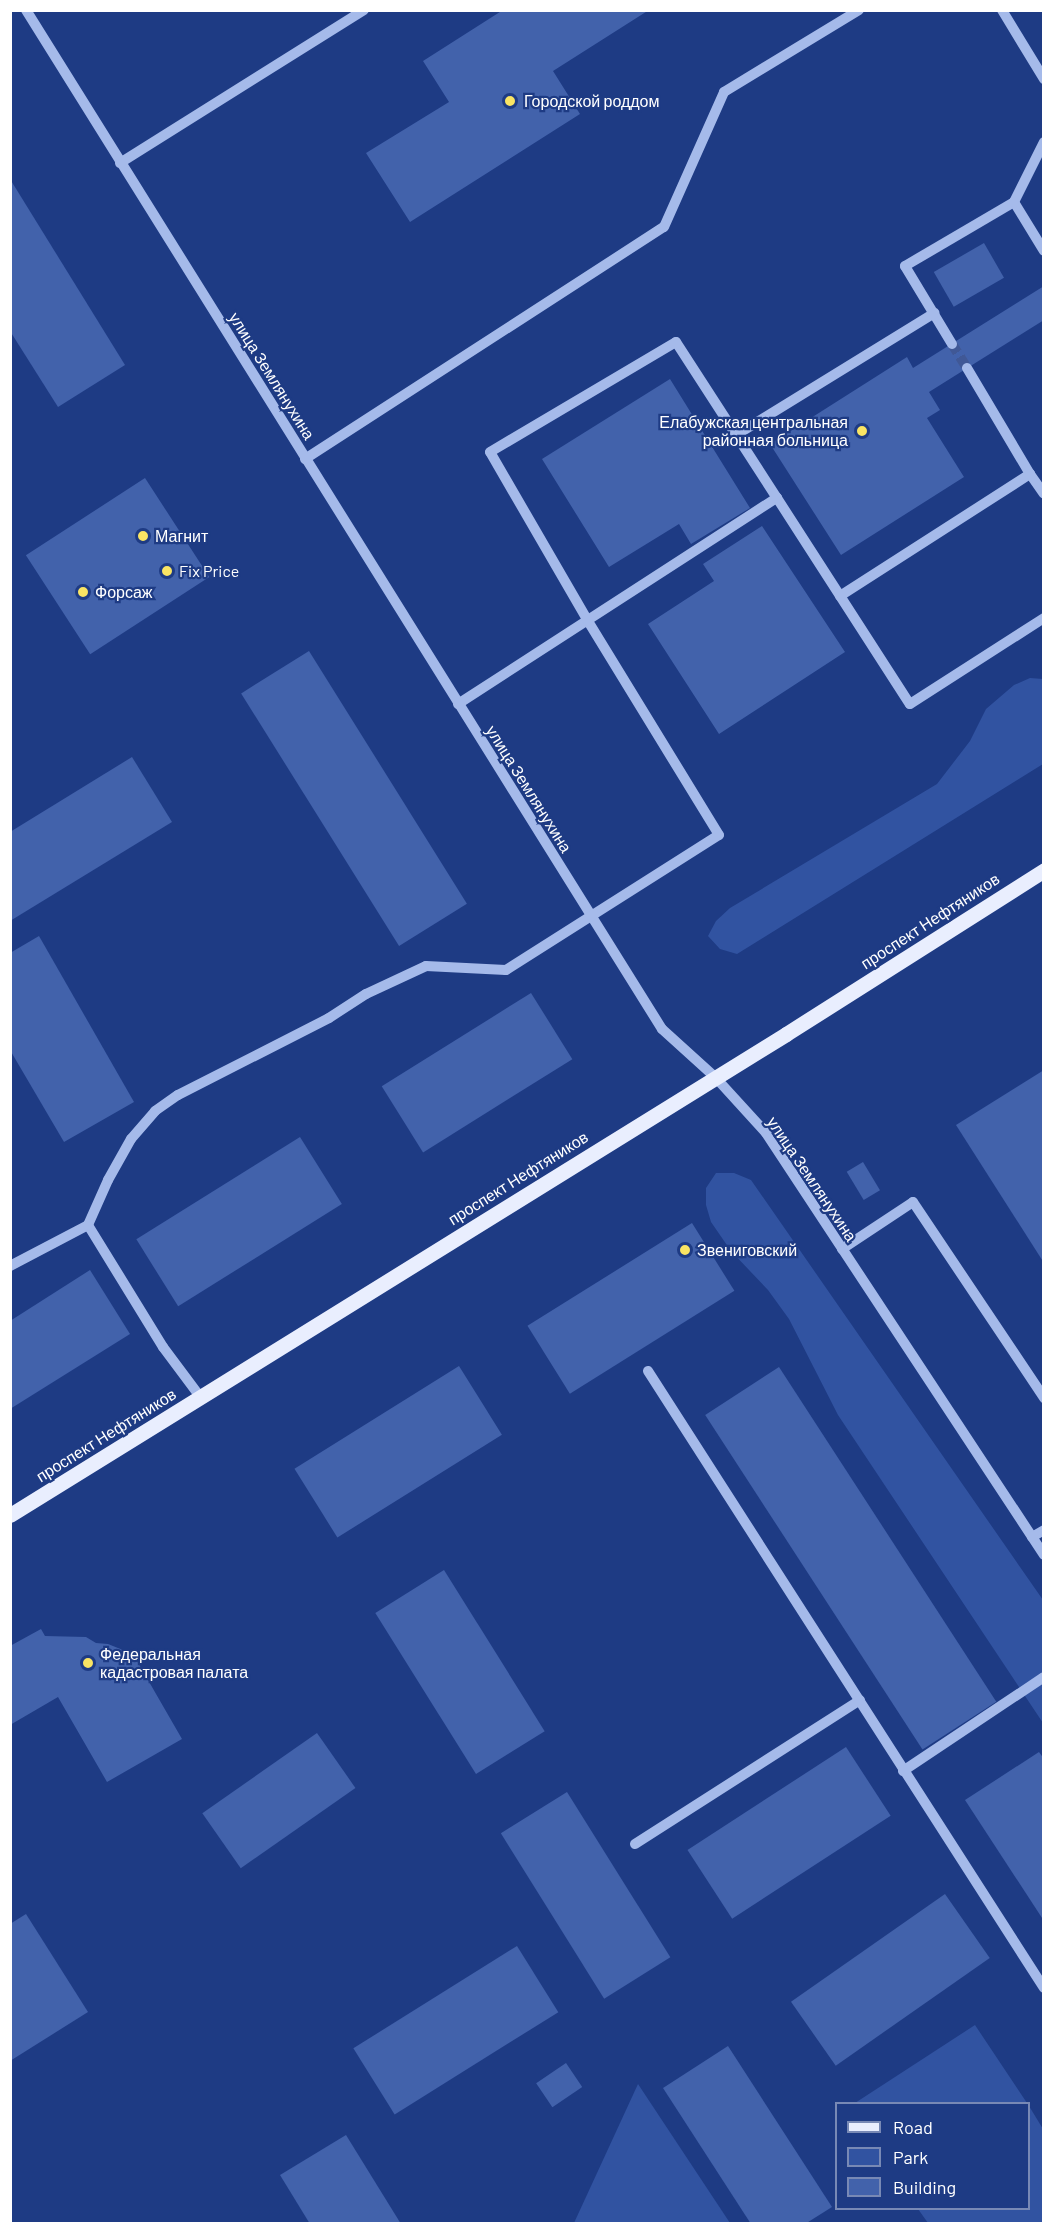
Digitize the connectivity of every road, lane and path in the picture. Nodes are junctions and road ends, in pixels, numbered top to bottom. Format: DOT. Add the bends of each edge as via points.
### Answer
graph roads {
  1 [pos="26,10"];
  2 [pos="364,10"];
  3 [pos="859,10"];
  4 [pos="1002,10"];
  5 [pos="1044,79"];
  6 [pos="1044,142"];
  7 [pos="120,164"];
  8 [pos="1014,202"];
  9 [pos="1044,251"];
  10 [pos="934,313"];
  11 [pos="952,344"];
  12 [pos="967,368"];
  13 [pos="736,435"];
  14 [pos="305,459"];
  15 [pos="1030,474"];
  16 [pos="1044,494"];
  17 [pos="777,498"];
  18 [pos="840,596"];
  19 [pos="1044,618"];
  20 [pos="588,621"];
  21 [pos="458,704"];
  22 [pos="1044,870"];
  23 [pos="590,916"];
  24 [pos="716,1078"];
  25 [pos="88,1225"];
  26 [pos="842,1249"];
  27 [pos="10,1266"];
  28 [pos="648,1371"];
  29 [pos="201,1398"];
  30 [pos="1044,1398"];
  31 [pos="10,1515"];
  32 [pos="1044,1530"];
  33 [pos="1032,1537"];
  34 [pos="1044,1555"];
  35 [pos="1044,1677"];
  36 [pos="860,1700"];
  37 [pos="903,1771"];
  38 [pos="635,1844"];
  39 [pos="1044,1988"];
  1 -- 7 [label="street, улица Землянухина"];
  2 -- 7 [label="street"];
  3 -- 14 [label="street" via="724,92 664,227"];
  4 -- 5 [label="street"];
  6 -- 8 [label="street"];
  7 -- 14 [label="street, улица Землянухина"];
  8 -- 9 [label="street"];
  8 -- 10 [label="street" via="905,266"];
  10 -- 11 [label="street"];
  10 -- 13 [label="street"];
  12 -- 15 [label="street"];
  13 -- 17 [label="street"];
  13 -- 20 [label="street" via="676,342 490,452"];
  14 -- 21 [label="street, улица Землянухина"];
  15 -- 16 [label="street"];
  15 -- 18 [label="street"];
  17 -- 18 [label="street"];
  17 -- 20 [label="street"];
  18 -- 19 [label="street" via="910,704"];
  20 -- 21 [label="street"];
  20 -- 23 [label="street" via="719,835"];
  21 -- 23 [label="street, улица Землянухина"];
  22 -- 24 [label="main road, проспект Нефтяников"];
  23 -- 24 [label="street, улица Землянухина" via="662,1029"];
  23 -- 25 [label="street" via="506,970 426,966 178,1095 155,1111 130,1139"];
  24 -- 26 [label="street, улица Землянухина" via="766,1133"];
  24 -- 29 [label="main road, проспект Нефтяников"];
  25 -- 27 [label="street"];
  25 -- 29 [label="street" via="163,1347"];
  26 -- 30 [label="street" via="913,1202"];
  26 -- 33 [label="street, улица Землянухина"];
  28 -- 36 [label="street"];
  29 -- 31 [label="main road, проспект Нефтяников"];
  32 -- 33 [label="street"];
  33 -- 34 [label="street, улица Землянухина"];
  35 -- 37 [label="street"];
  36 -- 37 [label="street"];
  36 -- 38 [label="street"];
  37 -- 39 [label="street"];
}
